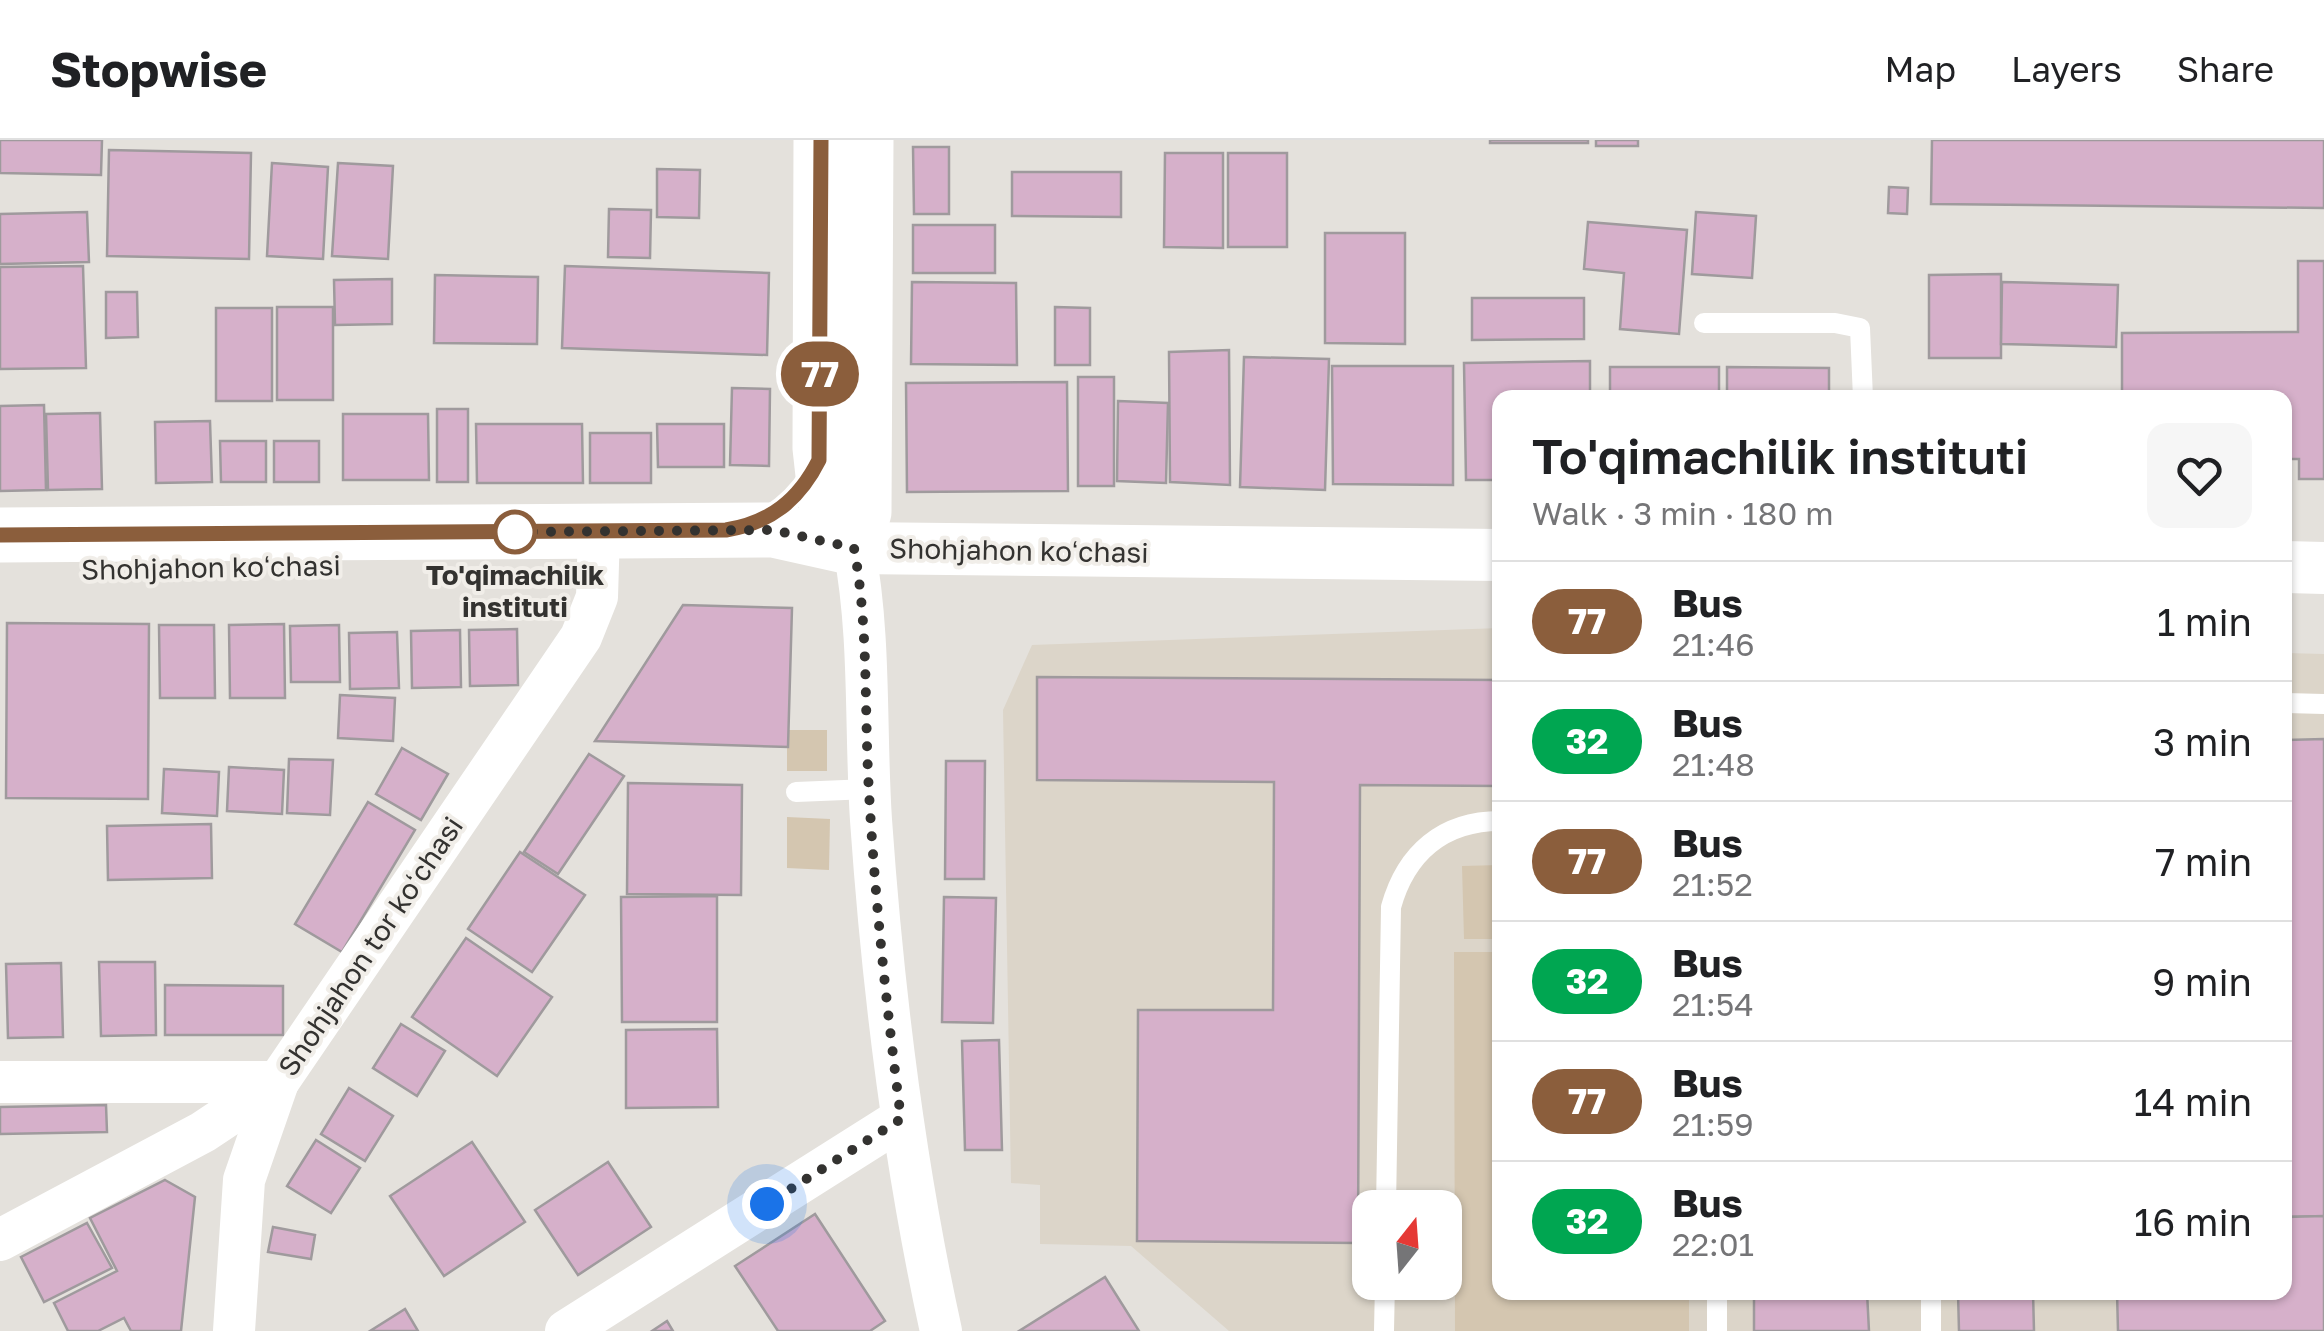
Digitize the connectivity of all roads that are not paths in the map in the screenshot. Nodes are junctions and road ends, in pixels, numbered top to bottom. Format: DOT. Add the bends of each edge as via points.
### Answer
graph roads {
  1 [pos="821,140"];
  2 [pos="866,140"];
  3 [pos="1704,323"];
  4 [pos="1863,390"];
  5 [pos="820,448"];
  6 [pos="726,530"];
  7 [pos="0,535"];
  8 [pos="600,548"];
  9 [pos="854,548"];
  10 [pos="1492,555"];
  11 [pos="2292,568"];
  12 [pos="2324,568"];
  13 [pos="0,570"];
  14 [pos="2292,703"];
  15 [pos="2324,704"];
  16 [pos="869,790"];
  17 [pos="796,792"];
  18 [pos="1492,821"];
  19 [pos="0,1082"];
  20 [pos="278,1082"];
  21 [pos="901,1119"];
  22 [pos="1386,1190"];
  23 [pos="0,1240"];
  24 [pos="1385,1300"];
  25 [pos="1717,1300"];
  26 [pos="1931,1300"];
  27 [pos="940,1330"];
  28 [pos="234,1331"];
  29 [pos="566,1331"];
  30 [pos="1384,1331"];
  31 [pos="1717,1331"];
  32 [pos="1931,1331"];
  1 -- 5 [label="main road"];
  2 -- 9 [label="main road" via="864,512"];
  3 -- 4 [label="lane" via="1860,328"];
  5 -- 6 [label="main road" via="804,486 778,511"];
  5 -- 9 [label="main road" via="827,512"];
  6 -- 8 [label="main road, Shohjahon koʻchasi"];
  6 -- 9 [label="main road, Shohjahon koʻchasi" via="773,530"];
  7 -- 8 [label="main road, Shohjahon koʻchasi"];
  8 -- 9 [label="main road, Shohjahon koʻchasi" via="774,562"];
  8 -- 13 [label="main road, Shohjahon koʻchasi"];
  8 -- 20 [label="street, Shohjahon tor koʻchasi" via="597,597 581,637"];
  9 -- 10 [label="street, Shohjahon koʻchasi"];
  9 -- 16 [label="street" via="864,598"];
  11 -- 12 [label="street"];
  14 -- 15 [label="lane"];
  16 -- 17 [label="lane"];
  16 -- 21 [label="street"];
  18 -- 22 [label="lane" via="1446,830 1399,877 1391,907"];
  19 -- 20 [label="street"];
  20 -- 23 [label="street, Shohjahon tor koʻchasi" via="203,1132"];
  20 -- 28 [label="street" via="244,1180"];
  21 -- 27 [label="street"];
  21 -- 29 [label="street"];
  24 -- 30 [label="lane"];
  25 -- 31 [label="lane"];
  26 -- 32 [label="lane"];
}
